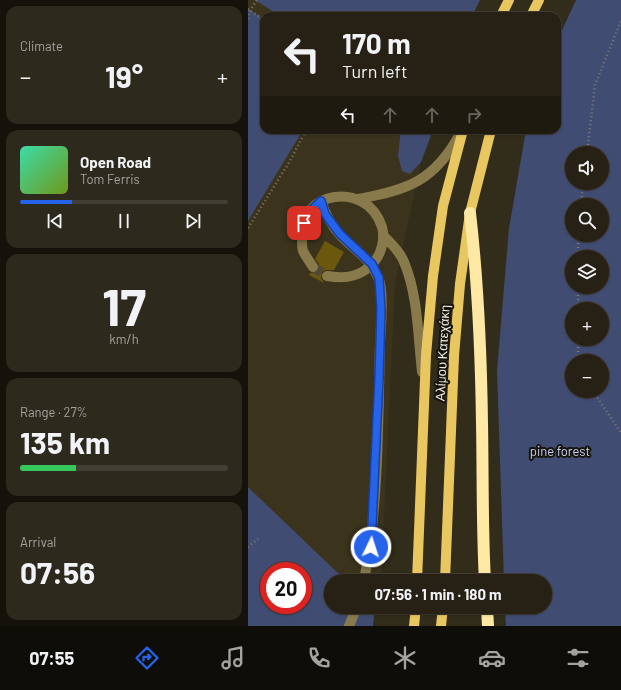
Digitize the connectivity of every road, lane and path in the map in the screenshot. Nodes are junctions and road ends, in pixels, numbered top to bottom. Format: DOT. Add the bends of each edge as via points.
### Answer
graph roads {
  1 [pos="257,0"];
  2 [pos="509,0"];
  3 [pos="539,0"];
  4 [pos="249,10"];
  5 [pos="503,12"];
  6 [pos="533,12"];
  7 [pos="260,17"];
  8 [pos="248,19"];
  9 [pos="621,21"];
  10 [pos="304,134"];
  11 [pos="460,134"];
  12 [pos="461,134"];
  13 [pos="490,134"];
  14 [pos="588,146"];
  15 [pos="358,199"];
  16 [pos="321,201"];
  17 [pos="470,213"];
  18 [pos="248,228"];
  19 [pos="383,235"];
  20 [pos="372,264"];
  21 [pos="313,267"];
  22 [pos="327,276"];
  23 [pos="425,391"];
  24 [pos="598,398"];
  25 [pos="621,433"];
  26 [pos="258,539"];
  27 [pos="248,547"];
  28 [pos="365,574"];
  29 [pos="417,574"];
  30 [pos="445,574"];
  31 [pos="485,574"];
  32 [pos="354,614"];
  33 [pos="415,614"];
  34 [pos="442,614"];
  35 [pos="487,614"];
  36 [pos="349,626"];
  37 [pos="414,626"];
  38 [pos="441,626"];
  39 [pos="488,626"];
  1 -- 4 [label="path"];
  2 -- 5 [label="main road"];
  3 -- 6 [label="main road"];
  4 -- 7 [label="path"];
  4 -- 8 [label="path"];
  9 -- 14 [label="path" via="595,85"];
  10 -- 18 [label="path"];
  11 -- 15 [label="lane" via="449,154 435,170 409,187"];
  12 -- 23 [label="main road, Αλίμου Κατεχάκη" via="443,206 429,314"];
  13 -- 17 [label="main road, Αλίμου Κατεχάκη"];
  15 -- 16 [label="lane" via="340,195"];
  15 -- 19 [label="lane" via="370,206 379,218"];
  16 -- 20 [label="lane" via="325,214 340,234"];
  16 -- 21 [label="lane" via="307,214 301,232 303,251"];
  17 -- 30 [label="main road, Αλίμου Κατεχάκη" via="460,284 454,356"];
  17 -- 31 [label="highway" via="476,263"];
  19 -- 20 [label="lane" via="377,259"];
  19 -- 23 [label="lane" via="404,260 412,286"];
  20 -- 22 [label="lane" via="355,276"];
  20 -- 28 [label="lane" via="379,278 381,316 371,547"];
  23 -- 29 [label="main road, Αλίμου Κατεχάκη"];
  24 -- 25 [label="path"];
  26 -- 27 [label="path"];
  32 -- 36 [label="lane"];
  33 -- 37 [label="main road"];
  34 -- 38 [label="main road"];
  35 -- 39 [label="highway"];
}
